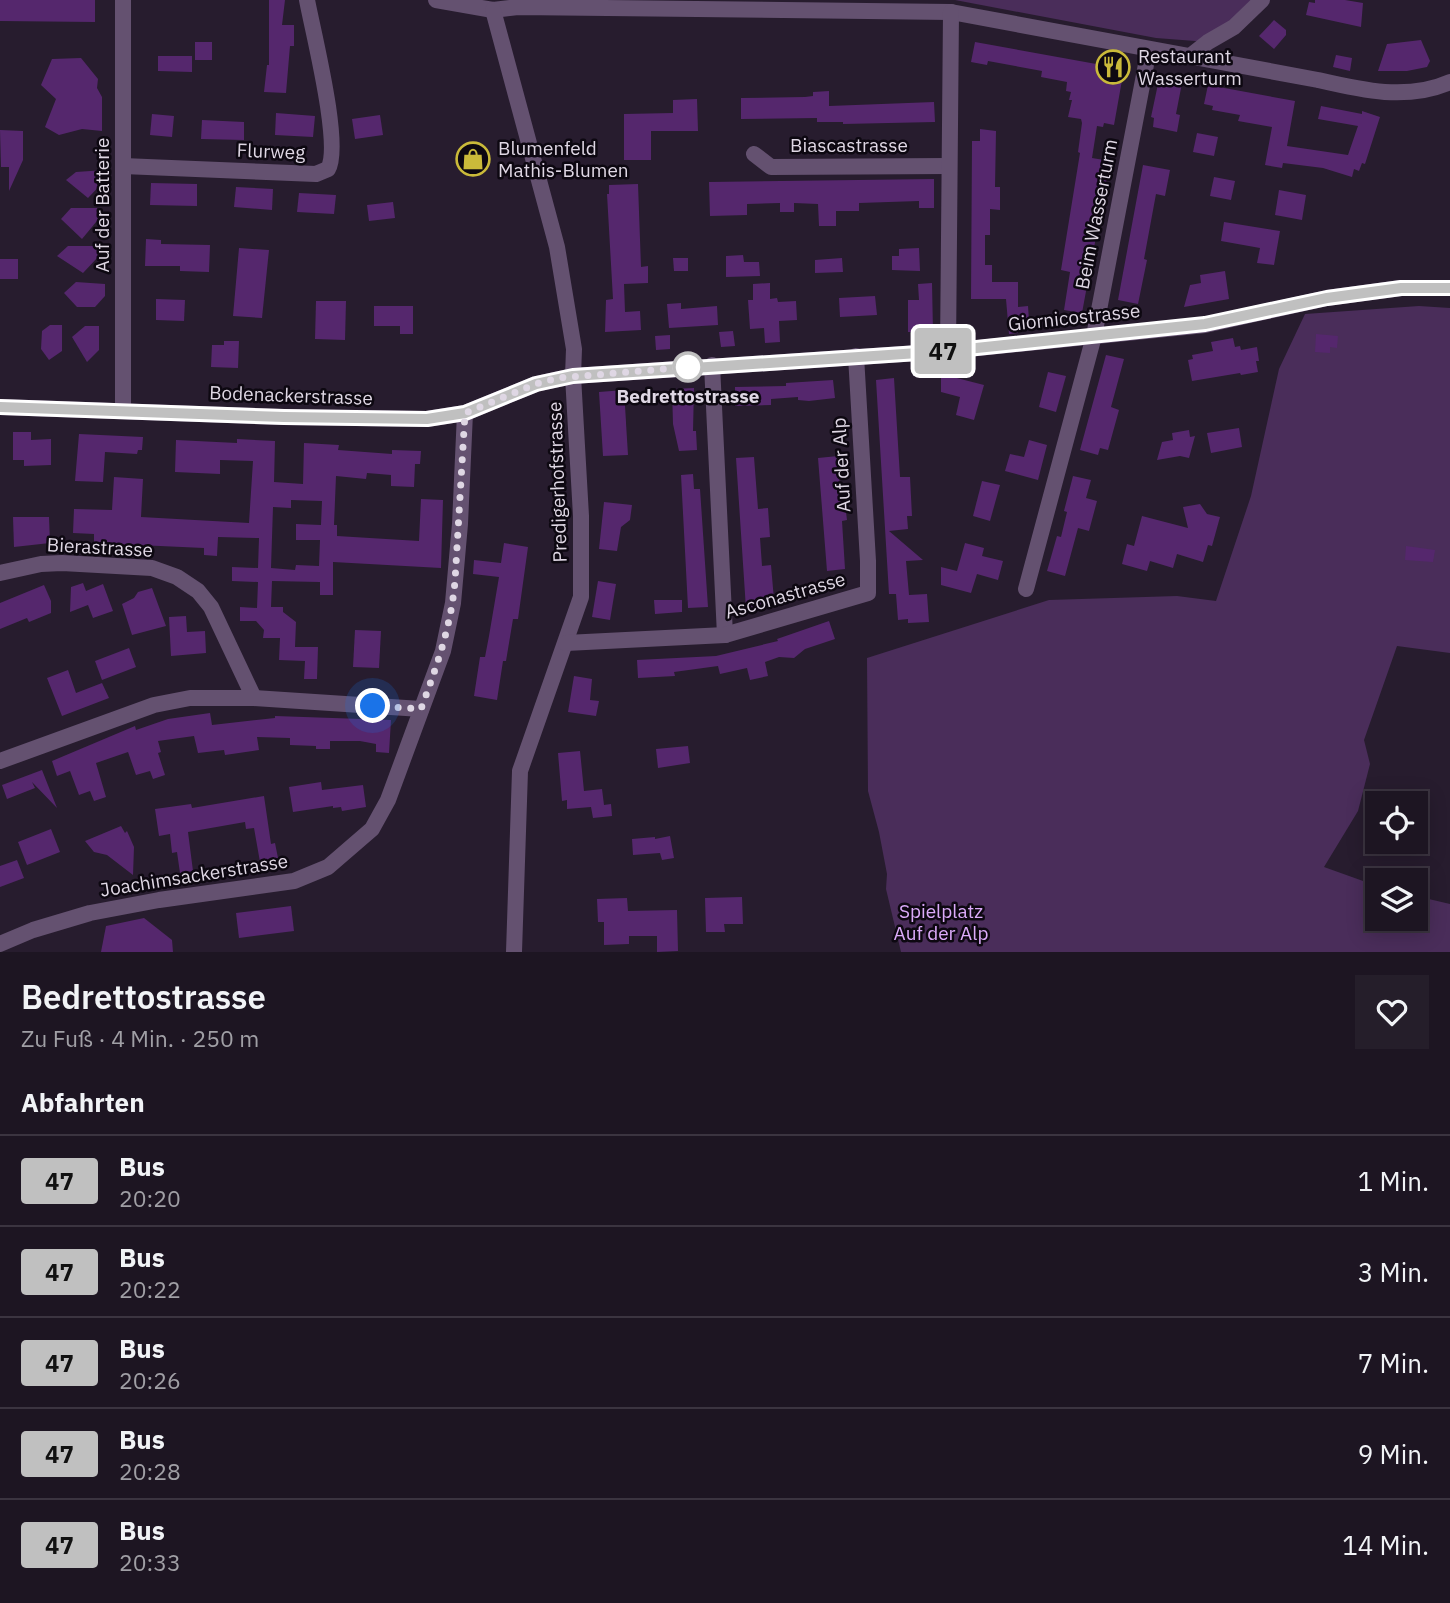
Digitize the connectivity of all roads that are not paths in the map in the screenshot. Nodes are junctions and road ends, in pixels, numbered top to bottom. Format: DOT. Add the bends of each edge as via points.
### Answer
graph roads {
  1 [pos="123,0"];
  2 [pos="307,0"];
  3 [pos="436,0"];
  4 [pos="1262,0"];
  5 [pos="492,10"];
  6 [pos="951,12"];
  7 [pos="1149,49"];
  8 [pos="1189,57"];
  9 [pos="1450,82"];
  10 [pos="754,154"];
  11 [pos="123,166"];
  12 [pos="948,166"];
  13 [pos="1450,288"];
  14 [pos="1094,336"];
  15 [pos="948,351"];
  16 [pos="856,356"];
  17 [pos="712,365"];
  18 [pos="573,376"];
  19 [pos="0,407"];
  20 [pos="123,410"];
  21 [pos="465,413"];
  22 [pos="867,572"];
  23 [pos="0,573"];
  24 [pos="1026,589"];
  25 [pos="726,635"];
  26 [pos="566,643"];
  27 [pos="254,698"];
  28 [pos="421,709"];
  29 [pos="0,761"];
  30 [pos="0,944"];
  31 [pos="514,952"];
  1 -- 11 [label="street, Auf der Batterie"];
  2 -- 11 [label="street, Flurweg" via="331,124 333,156 328,169 316,174"];
  3 -- 5 [label="street"];
  4 -- 8 [label="street" via="1234,27"];
  5 -- 6 [label="street"];
  5 -- 18 [label="street, Predigerhofstrasse" via="557,247 574,349"];
  6 -- 7 [label="street"];
  6 -- 12 [label="street"];
  7 -- 8 [label="street"];
  7 -- 14 [label="street, Beim Wasserturm"];
  8 -- 9 [label="street" via="1366,92 1405,93"];
  10 -- 12 [label="street, Biascastrasse" via="771,167"];
  11 -- 20 [label="street, Auf der Batterie"];
  12 -- 15 [label="street"];
  13 -- 14 [label="street, Giornicostrasse" via="1401,288 1327,298 1205,324"];
  14 -- 15 [label="street, Giornicostrasse"];
  14 -- 24 [label="street, Beim Wasserturm"];
  15 -- 16 [label="street, Giornicostrasse"];
  16 -- 17 [label="street, Giornicostrasse"];
  16 -- 22 [label="street, Auf der Alp"];
  17 -- 18 [label="street, Giornicostrasse"];
  17 -- 25 [label="street"];
  18 -- 21 [label="street, Bodenackerstrasse" via="536,384"];
  18 -- 26 [label="street, Predigerhofstrasse" via="581,597"];
  19 -- 20 [label="street, Bodenackerstrasse"];
  20 -- 21 [label="street, Bodenackerstrasse" via="406,419"];
  21 -- 28 [label="street, Joachimsackerstrasse" via="453,603 443,651"];
  22 -- 25 [label="street, Asconastrasse" via="867,593"];
  23 -- 27 [label="street, Bierastrasse" via="62,564 152,568 177,577 211,607"];
  25 -- 26 [label="street, Asconastrasse"];
  26 -- 31 [label="street, Predigerhofstrasse" via="520,771"];
  27 -- 28 [label="street"];
  27 -- 29 [label="street" via="190,698 153,705"];
  28 -- 30 [label="street, Joachimsackerstrasse" via="388,800 372,829 328,867 294,881 90,914"];
}
